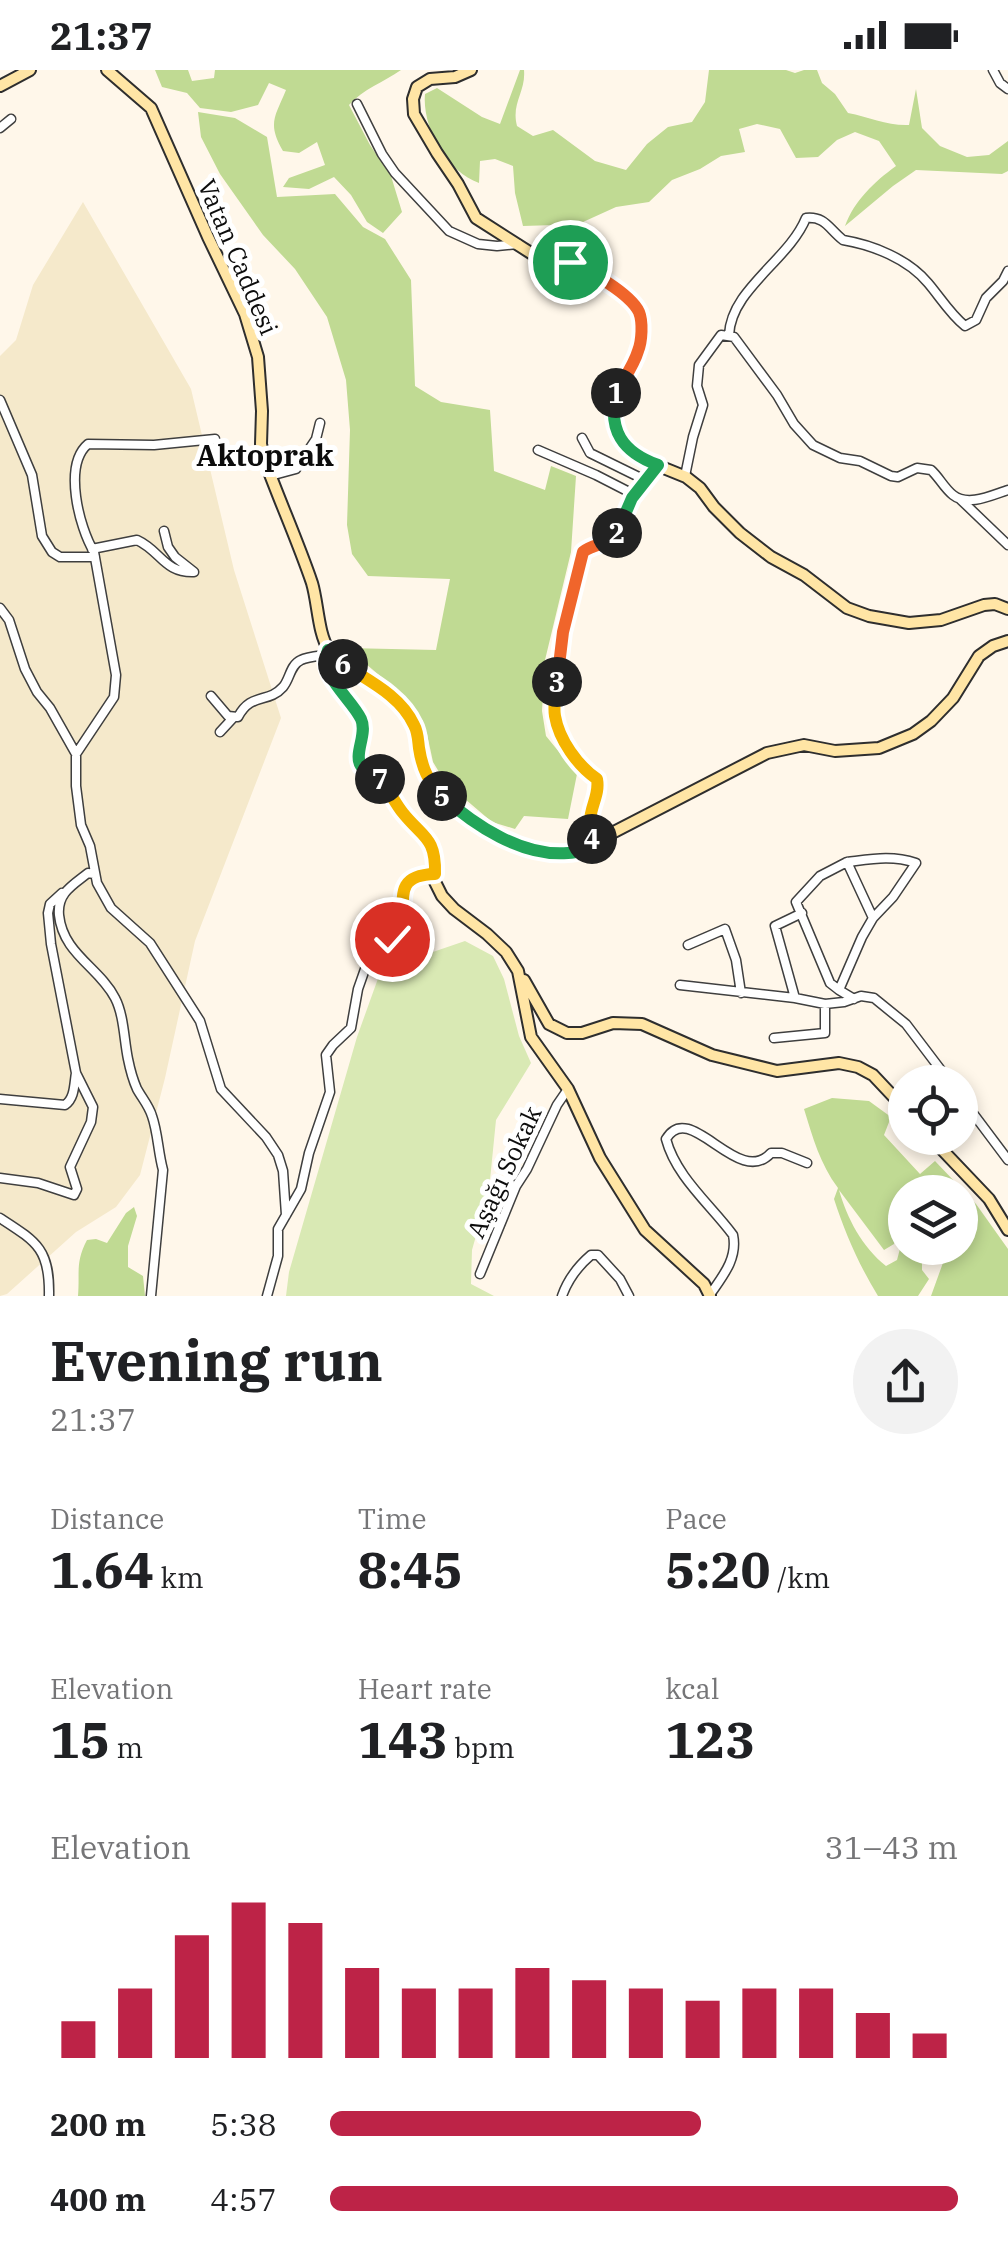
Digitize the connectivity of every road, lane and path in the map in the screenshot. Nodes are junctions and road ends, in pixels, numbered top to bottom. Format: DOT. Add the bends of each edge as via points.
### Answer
graph roads {
  1 [pos="28,70"];
  2 [pos="108,70"];
  3 [pos="472,70"];
  4 [pos="992,70"];
  5 [pos="0,86"];
  6 [pos="1008,89"];
  7 [pos="357,104"];
  8 [pos="11,119"];
  9 [pos="0,128"];
  10 [pos="518,244"];
  11 [pos="1008,271"];
  12 [pos="729,335"];
  13 [pos="0,400"];
  14 [pos="320,423"];
  15 [pos="582,438"];
  16 [pos="215,439"];
  17 [pos="538,450"];
  18 [pos="658,465"];
  19 [pos="270,476"];
  20 [pos="684,476"];
  21 [pos="646,480"];
  22 [pos="1008,490"];
  23 [pos="634,495"];
  24 [pos="960,499"];
  25 [pos="164,531"];
  26 [pos="1008,545"];
  27 [pos="94,553"];
  28 [pos="0,608"];
  29 [pos="1008,609"];
  30 [pos="1008,640"];
  31 [pos="326,652"];
  32 [pos="211,696"];
  33 [pos="233,718"];
  34 [pos="220,732"];
  35 [pos="76,754"];
  36 [pos="591,848"];
  37 [pos="847,862"];
  38 [pos="94,874"];
  39 [pos="435,874"];
  40 [pos="65,890"];
  41 [pos="802,913"];
  42 [pos="873,918"];
  43 [pos="688,945"];
  44 [pos="518,971"];
  45 [pos="680,985"];
  46 [pos="839,990"];
  47 [pos="741,993"];
  48 [pos="795,998"];
  49 [pos="854,999"];
  50 [pos="825,1004"];
  51 [pos="774,1038"];
  52 [pos="937,1065"];
  53 [pos="76,1073"];
  54 [pos="568,1089"];
  55 [pos="888,1089"];
  56 [pos="0,1099"];
  57 [pos="978,1120"];
  58 [pos="949,1155"];
  59 [pos="1008,1160"];
  60 [pos="807,1163"];
  61 [pos="0,1178"];
  62 [pos="286,1215"];
  63 [pos="0,1218"];
  64 [pos="1008,1230"];
  65 [pos="480,1274"];
  66 [pos="49,1296"];
  67 [pos="151,1296"];
  68 [pos="267,1296"];
  69 [pos="562,1296"];
  70 [pos="629,1296"];
  71 [pos="710,1296"];
  1 -- 5 [label="street"];
  2 -- 19 [label="street, Vatan Caddesi" via="151,108 245,314"];
  3 -- 10 [label="street" via="417,87 414,114 476,218"];
  4 -- 6 [label="street"];
  7 -- 10 [label="street" via="395,173 449,231 478,244"];
  8 -- 9 [label="street"];
  10 -- 18 [label="street" via="537,257 584,268 640,313 638,353 612,414 627,446"];
  11 -- 12 [label="street" via="976,320 964,326 909,263 843,240 816,217 806,218 735,310"];
  12 -- 20 [label="street" via="716,340 699,365 703,405"];
  12 -- 24 [label="street" via="813,446 891,476 931,470"];
  13 -- 27 [label="street" via="32,475 46,545 60,556"];
  14 -- 19 [label="street" via="296,469"];
  15 -- 21 [label="street" via="590,454"];
  16 -- 27 [label="street" via="88,444 81,450 77,506"];
  17 -- 23 [label="street"];
  18 -- 20 [label="street"];
  18 -- 21 [label="street"];
  19 -- 31 [label="street, Vatan Caddesi" via="314,588"];
  20 -- 29 [label="street" via="740,533 846,608 909,623 984,605"];
  21 -- 23 [label="street"];
  22 -- 24 [label="street"];
  23 -- 36 [label="street" via="614,538 583,552 557,677 558,728 598,784"];
  24 -- 26 [label="street"];
  25 -- 27 [label="street" via="174,557 194,572 171,568 137,540"];
  27 -- 35 [label="street" via="116,675 114,696"];
  28 -- 35 [label="street" via="37,692"];
  30 -- 36 [label="street" via="979,656 953,698 913,734 879,748 804,745 767,754"];
  31 -- 33 [label="street" via="300,660 282,688 248,702"];
  31 -- 36 [label="street" via="404,709 417,729 429,781 458,811 523,846 569,854"];
  31 -- 39 [label="street, Aşağı Sokak" via="336,685 364,729 361,767 384,783 429,840"];
  32 -- 33 [label="street"];
  33 -- 34 [label="street"];
  35 -- 38 [label="street" via="81,825"];
  37 -- 41 [label="street" via="803,892 796,902"];
  37 -- 42 [label="street"];
  37 -- 42 [label="street" via="916,863"];
  38 -- 40 [label="street"];
  38 -- 62 [label="street" via="111,908 150,943 200,1021 221,1090 278,1155"];
  39 -- 44 [label="street, Aşağı Sokak" via="442,896 488,934"];
  39 -- 62 [label="street" via="408,881 403,932 371,952 351,1028 326,1055 330,1092 302,1190"];
  40 -- 53 [label="street" via="48,913"];
  40 -- 67 [label="street" via="59,914 67,944 114,995 128,1062 155,1123 163,1170"];
  41 -- 46 [label="street" via="830,983"];
  41 -- 48 [label="street" via="776,926"];
  42 -- 46 [label="street"];
  43 -- 47 [label="street" via="726,930"];
  44 -- 54 [label="street, Aşağı Sokak" via="532,1037"];
  44 -- 55 [label="street" via="549,1024 567,1033 642,1024 712,1055 777,1072 839,1063 858,1067"];
  45 -- 47 [label="street"];
  46 -- 49 [label="street"];
  47 -- 48 [label="street"];
  48 -- 50 [label="street"];
  49 -- 50 [label="street"];
  49 -- 52 [label="street" via="874,998 906,1024"];
  50 -- 51 [label="street" via="825,1033"];
  53 -- 56 [label="street" via="64,1105"];
  53 -- 61 [label="street" via="93,1107 70,1167 74,1195"];
  54 -- 65 [label="street, Aşağı Sokak" via="516,1186"];
  54 -- 71 [label="street, Aşağı Sokak" via="645,1230"];
  57 -- 59 [label="street"];
  58 -- 64 [label="street"];
  60 -- 71 [label="street" via="771,1152 757,1163 741,1160 693,1131 670,1132 670,1152 733,1235 729,1268"];
  62 -- 68 [label="street"];
  63 -- 66 [label="street" via="32,1239 46,1259"];
  69 -- 70 [label="street" via="567,1280 598,1254"];
}
